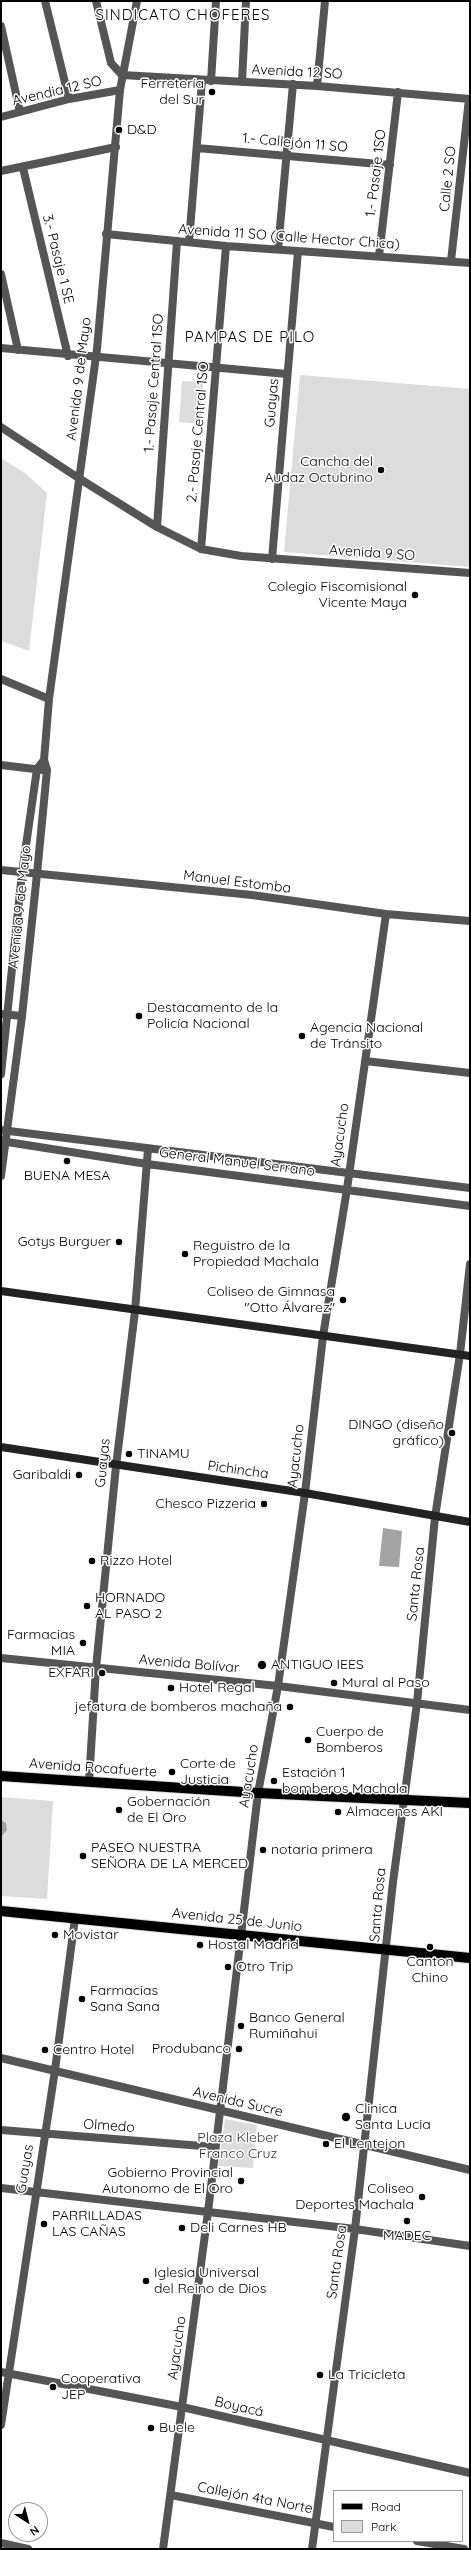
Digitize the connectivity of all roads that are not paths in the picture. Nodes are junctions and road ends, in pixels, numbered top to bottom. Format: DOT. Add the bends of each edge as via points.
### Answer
graph roads {
  1 [pos="45,1"];
  2 [pos="96,1"];
  3 [pos="136,1"];
  4 [pos="216,1"];
  5 [pos="246,1"];
  6 [pos="325,1"];
  7 [pos="1,26"];
  8 [pos="5,61"];
  9 [pos="122,75"];
  10 [pos="202,81"];
  11 [pos="211,81"];
  12 [pos="242,82"];
  13 [pos="293,84"];
  14 [pos="317,86"];
  15 [pos="120,90"];
  16 [pos="398,92"];
  17 [pos="69,99"];
  18 [pos="469,99"];
  19 [pos="20,112"];
  20 [pos="1,117"];
  21 [pos="116,147"];
  22 [pos="197,148"];
  23 [pos="287,155"];
  24 [pos="390,165"];
  25 [pos="22,168"];
  26 [pos="1,171"];
  27 [pos="461,176"];
  28 [pos="470,177"];
  29 [pos="106,234"];
  30 [pos="177,241"];
  31 [pos="189,242"];
  32 [pos="226,246"];
  33 [pos="278,249"];
  34 [pos="298,251"];
  35 [pos="379,256"];
  36 [pos="451,261"];
  37 [pos="470,263"];
  38 [pos="1,274"];
  39 [pos="1,348"];
  40 [pos="18,350"];
  41 [pos="68,356"];
  42 [pos="96,357"];
  43 [pos="169,364"];
  44 [pos="217,369"];
  45 [pos="288,374"];
  46 [pos="1,427"];
  47 [pos="80,479"];
  48 [pos="157,527"];
  49 [pos="201,549"];
  50 [pos="272,558"];
  51 [pos="470,573"];
  52 [pos="1,679"];
  53 [pos="49,699"];
  54 [pos="44,760"];
  55 [pos="1,765"];
  56 [pos="37,769"];
  57 [pos="47,770"];
  58 [pos="1,870"];
  59 [pos="22,873"];
  60 [pos="37,874"];
  61 [pos="386,914"];
  62 [pos="470,921"];
  63 [pos="5,1014"];
  64 [pos="22,1016"];
  65 [pos="365,1061"];
  66 [pos="470,1072"];
  67 [pos="1,1074"];
  68 [pos="3,1131"];
  69 [pos="3,1142"];
  70 [pos="148,1149"];
  71 [pos="147,1164"];
  72 [pos="348,1174"];
  73 [pos="1,1176"];
  74 [pos="470,1188"];
  75 [pos="347,1189"];
  76 [pos="470,1206"];
  77 [pos="470,1264"];
  78 [pos="1,1291"];
  79 [pos="135,1311"];
  80 [pos="323,1336"];
  81 [pos="460,1354"];
  82 [pos="470,1356"];
  83 [pos="1,1447"];
  84 [pos="116,1466"];
  85 [pos="305,1493"];
  86 [pos="435,1517"];
  87 [pos="470,1522"];
  88 [pos="1,1658"];
  89 [pos="96,1668"];
  90 [pos="278,1686"];
  91 [pos="417,1703"];
  92 [pos="470,1710"];
  93 [pos="1,1776"];
  94 [pos="89,1782"];
  95 [pos="258,1793"];
  96 [pos="404,1800"];
  97 [pos="470,1803"];
  98 [pos="1,1911"];
  99 [pos="75,1918"];
  100 [pos="243,1934"];
  101 [pos="387,1950"];
  102 [pos="470,1958"];
  103 [pos="1,2058"];
  104 [pos="55,2070"];
  105 [pos="220,2111"];
  106 [pos="1,2130"];
  107 [pos="44,2134"];
  108 [pos="364,2145"];
  109 [pos="215,2147"];
  110 [pos="470,2170"];
  111 [pos="1,2188"];
  112 [pos="35,2192"];
  113 [pos="208,2212"];
  114 [pos="355,2229"];
  115 [pos="470,2246"];
  116 [pos="4,2373"];
  117 [pos="182,2406"];
  118 [pos="1,2425"];
  119 [pos="325,2440"];
  120 [pos="470,2473"];
  121 [pos="171,2495"];
  122 [pos="314,2524"];
  123 [pos="333,2527"];
  124 [pos="423,2542"];
  125 [pos="1,2543"];
  126 [pos="28,2549"];
  127 [pos="163,2549"];
  128 [pos="312,2549"];
  129 [pos="464,2549"];
  1 -- 17 [label="street"];
  2 -- 9 [label="street" via="111,63"];
  3 -- 9 [label="street, Avenida 9 de Mayo"];
  4 -- 11 [label="street"];
  5 -- 12 [label="street"];
  6 -- 14 [label="street"];
  7 -- 8 [label="street"];
  8 -- 19 [label="street"];
  9 -- 10 [label="street, Avenida 12 SO"];
  9 -- 15 [label="street, Avenida 9 de Mayo"];
  10 -- 11 [label="street, Avenida 12 SO"];
  10 -- 22 [label="street"];
  11 -- 12 [label="street, Avenida 12 SO"];
  12 -- 13 [label="street, Avenida 12 SO"];
  13 -- 14 [label="street, Avenida 12 SO"];
  13 -- 23 [label="street"];
  14 -- 16 [label="street, Avenida 12 SO"];
  15 -- 17 [label="street, Avendia 12 SO"];
  15 -- 21 [label="street, Avenida 9 de Mayo"];
  16 -- 18 [label="street, Avenida 12 SO"];
  16 -- 24 [label="street, 1.- Pasaje 1SO"];
  17 -- 19 [label="street, Avendia 12 SO"];
  18 -- 27 [label="street, Calle 2 SO"];
  19 -- 20 [label="street, Avendia 12 SO"];
  21 -- 25 [label="street"];
  21 -- 29 [label="street, Avenida 9 de Mayo"];
  22 -- 23 [label="street, 1.- Callejón 11 SO"];
  22 -- 31 [label="street"];
  23 -- 24 [label="street, 1.- Callejón 11 SO"];
  23 -- 33 [label="street"];
  24 -- 35 [label="street, 1.- Pasaje 1SO"];
  25 -- 26 [label="street"];
  25 -- 41 [label="street, 3.- Pasaje 1 SE"];
  27 -- 28 [label="street"];
  27 -- 36 [label="street, Calle 2 SO"];
  29 -- 30 [label="street, Avenida 11 SO (Calle Hector Chica)"];
  29 -- 42 [label="street, Avenida 9 de Mayo"];
  30 -- 31 [label="street, Avenida 11 SO (Calle Hector Chica)"];
  30 -- 43 [label="street, 1.- Pasaje Central 1SO"];
  31 -- 32 [label="street, Avenida 11 SO (Calle Hector Chica)"];
  32 -- 33 [label="street, Avenida 11 SO (Calle Hector Chica)"];
  32 -- 44 [label="street, 2.- Pasaje Central 1SO"];
  33 -- 34 [label="street, Avenida 11 SO (Calle Hector Chica)"];
  34 -- 35 [label="street, Avenida 11 SO (Calle Hector Chica)"];
  34 -- 45 [label="street, Guayas"];
  35 -- 36 [label="street, Avenida 11 SO (Calle Hector Chica)"];
  36 -- 37 [label="street, Avenida 11 SO (Calle Hector Chica)"];
  38 -- 40 [label="street"];
  39 -- 40 [label="street"];
  40 -- 41 [label="street"];
  41 -- 42 [label="street"];
  42 -- 43 [label="street"];
  42 -- 47 [label="street, Avenida 9 de Mayo"];
  43 -- 44 [label="street"];
  43 -- 48 [label="street, 1.- Pasaje Central 1SO"];
  44 -- 45 [label="street"];
  44 -- 49 [label="street, 2.- Pasaje Central 1SO"];
  45 -- 50 [label="street, Guayas"];
  46 -- 47 [label="street, Avenida 9 SO"];
  47 -- 48 [label="street, Avenida 9 SO"];
  47 -- 53 [label="street, Avenida 9 de Mayo"];
  48 -- 49 [label="street, Avenida 9 SO"];
  49 -- 50 [label="street, Avenida 9 SO"];
  50 -- 51 [label="street, Avenida 9 SO"];
  52 -- 53 [label="street"];
  53 -- 54 [label="street, Avenida 9 de Mayo"];
  54 -- 56 [label="street, Avenida 9 de Mayo"];
  54 -- 57 [label="street, Avenida 9 de Mayo"];
  55 -- 56 [label="street"];
  56 -- 57 [label="street"];
  56 -- 59 [label="street, Avenida 9 de Mayo"];
  57 -- 60 [label="street, Avenida 9 de Mayo"];
  58 -- 59 [label="street, Manuel Estomba"];
  59 -- 60 [label="street, Manuel Estomba"];
  59 -- 63 [label="street, Avenida 9 de Mayo"];
  60 -- 61 [label="street, Manuel Estomba" via="252,895"];
  60 -- 64 [label="street, Avenida 9 de Mayo"];
  61 -- 62 [label="street, Manuel Estomba"];
  61 -- 65 [label="street, Ayacucho"];
  63 -- 64 [label="street"];
  63 -- 67 [label="street, Avenida 9 de Mayo"];
  64 -- 68 [label="street, Avenida 9 de Mayo"];
  65 -- 66 [label="street"];
  65 -- 72 [label="street, Ayacucho"];
  68 -- 69 [label="street, Avenida 9 de Mayo"];
  68 -- 70 [label="street, General Manuel Serrano"];
  69 -- 71 [label="street, General Manuel Serrano"];
  69 -- 73 [label="street, Avenida 9 de Mayo"];
  70 -- 71 [label="street, Guayas"];
  70 -- 72 [label="street, General Manuel Serrano"];
  71 -- 75 [label="street, General Manuel Serrano"];
  71 -- 79 [label="street, Guayas"];
  72 -- 74 [label="street, General Manuel Serrano"];
  72 -- 75 [label="street, Ayacucho"];
  75 -- 76 [label="street, General Manuel Serrano"];
  75 -- 80 [label="street, Ayacucho"];
  77 -- 81 [label="street, Santa Rosa"];
  78 -- 79 [label="main road"];
  79 -- 80 [label="main road"];
  79 -- 84 [label="street, Guayas"];
  80 -- 81 [label="main road"];
  80 -- 85 [label="street, Ayacucho"];
  81 -- 82 [label="main road"];
  81 -- 86 [label="street, Santa Rosa"];
  83 -- 84 [label="main road, Pichincha"];
  84 -- 85 [label="main road, Pichincha"];
  84 -- 89 [label="street, Guayas"];
  85 -- 86 [label="main road, Pichincha"];
  85 -- 90 [label="street, Ayacucho"];
  86 -- 87 [label="main road, Pichincha"];
  86 -- 91 [label="street, Santa Rosa"];
  88 -- 89 [label="street, Avenida Bolívar"];
  89 -- 90 [label="street, Avenida Bolívar"];
  89 -- 94 [label="street, Guayas"];
  90 -- 91 [label="street, Avenida Bolívar"];
  90 -- 95 [label="street, Ayacucho"];
  91 -- 92 [label="street, Avenida Bolívar"];
  91 -- 96 [label="street, Santa Rosa"];
  93 -- 94 [label="main road, Avenida Rocafuerte"];
  94 -- 95 [label="main road, Avenida Rocafuerte"];
  95 -- 96 [label="main road, Avenida Rocafuerte"];
  95 -- 100 [label="street, Ayacucho"];
  96 -- 97 [label="main road, Avenida Rocafuerte"];
  96 -- 101 [label="street, Santa Rosa"];
  98 -- 99 [label="main road, Avenida 25 de Junio"];
  99 -- 100 [label="main road, Avenida 25 de Junio"];
  99 -- 104 [label="street, Guayas"];
  100 -- 101 [label="main road, Avenida 25 de Junio"];
  100 -- 105 [label="street, Ayacucho"];
  101 -- 102 [label="main road, Avenida 25 de Junio"];
  101 -- 108 [label="street, Santa Rosa"];
  103 -- 104 [label="street, Avenida Sucre"];
  104 -- 105 [label="street, Avenida Sucre"];
  104 -- 107 [label="street, Guayas"];
  105 -- 108 [label="street, Avenida Sucre"];
  105 -- 109 [label="street, Ayacucho"];
  106 -- 107 [label="street, Olmedo"];
  107 -- 109 [label="street, Olmedo"];
  107 -- 112 [label="street, Guayas"];
  108 -- 110 [label="street, Avenida Sucre"];
  108 -- 114 [label="street, Santa Rosa"];
  109 -- 113 [label="street, Ayacucho"];
  111 -- 112 [label="street"];
  112 -- 113 [label="street"];
  112 -- 116 [label="street, Guayas"];
  113 -- 114 [label="street"];
  113 -- 117 [label="street, Ayacucho"];
  114 -- 115 [label="street"];
  114 -- 119 [label="street, Santa Rosa"];
  116 -- 117 [label="street, Boyacá"];
  116 -- 118 [label="street, Guayas"];
  117 -- 119 [label="street, Boyacá"];
  117 -- 121 [label="street, Ayacucho"];
  119 -- 120 [label="street, Boyacá"];
  119 -- 122 [label="street, Santa Rosa"];
  121 -- 122 [label="street, Callejón 4ta Norte"];
  121 -- 127 [label="street, Ayacucho"];
  122 -- 123 [label="street, Callejón 4ta Norte"];
  122 -- 128 [label="street, Santa Rosa"];
  124 -- 129 [label="street"];
  125 -- 126 [label="street"];
}
